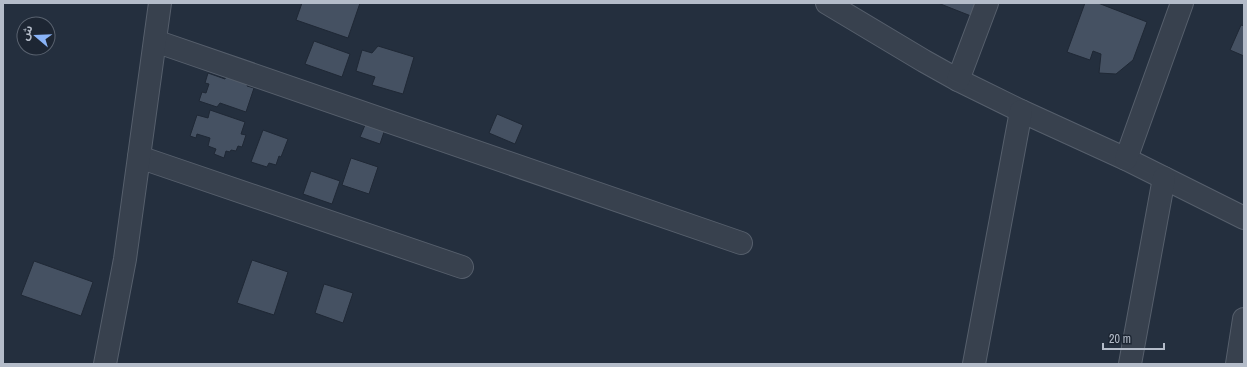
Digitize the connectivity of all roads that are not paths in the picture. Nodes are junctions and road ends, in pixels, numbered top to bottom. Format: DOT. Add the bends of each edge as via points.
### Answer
graph roads {
  1 [pos="160,3"];
  2 [pos="827,3"];
  3 [pos="988,3"];
  4 [pos="1182,3"];
  5 [pos="155,41"];
  6 [pos="958,80"];
  7 [pos="1020,111"];
  8 [pos="139,157"];
  9 [pos="1126,159"];
  10 [pos="1164,178"];
  11 [pos="1244,218"];
  12 [pos="741,243"];
  13 [pos="462,267"];
  14 [pos="1244,319"];
  15 [pos="105,364"];
  16 [pos="974,364"];
  17 [pos="1130,364"];
  18 [pos="1237,364"];
  1 -- 5 [label="street"];
  2 -- 6 [label="street"];
  3 -- 6 [label="street"];
  4 -- 9 [label="street"];
  5 -- 8 [label="street"];
  5 -- 12 [label="street"];
  6 -- 7 [label="street"];
  7 -- 9 [label="street"];
  7 -- 16 [label="street"];
  8 -- 13 [label="street"];
  8 -- 15 [label="street" via="125,259"];
  9 -- 10 [label="street"];
  10 -- 11 [label="street"];
  10 -- 17 [label="street"];
  14 -- 18 [label="street"];
}
